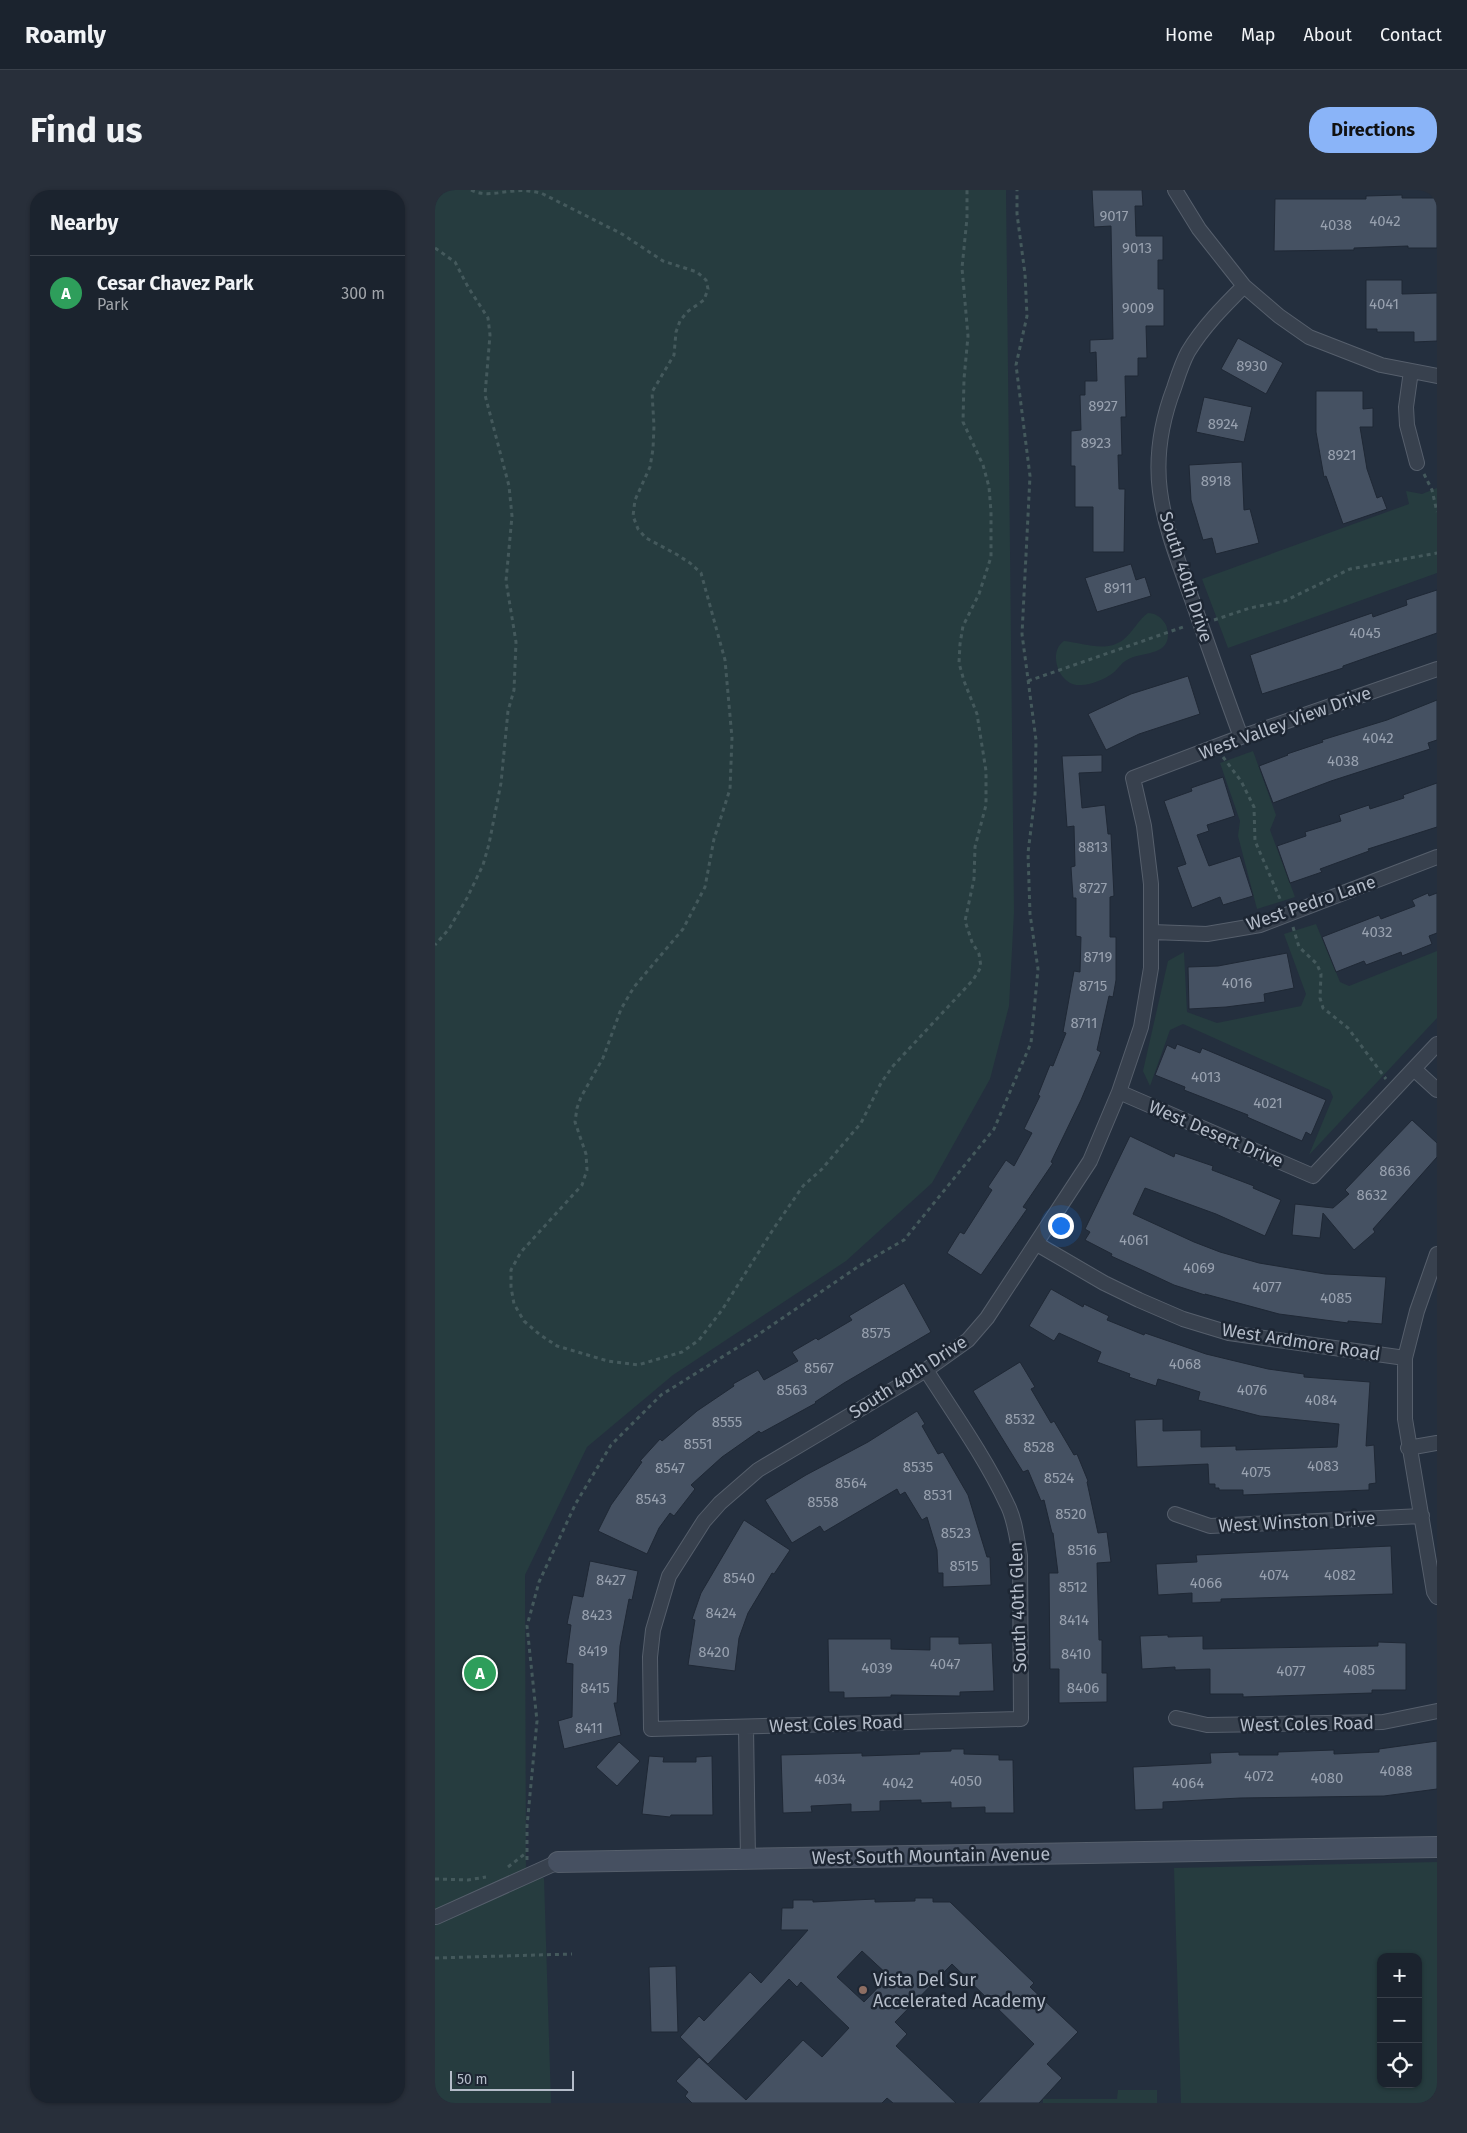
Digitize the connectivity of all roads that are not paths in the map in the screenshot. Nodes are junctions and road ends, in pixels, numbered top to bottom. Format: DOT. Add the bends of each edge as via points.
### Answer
graph roads {
  1 [pos="1175,190"];
  2 [pos="1244,286"];
  3 [pos="1411,371"];
  4 [pos="1437,376"];
  5 [pos="1417,463"];
  6 [pos="1437,669"];
  7 [pos="1241,737"];
  8 [pos="1133,778"];
  9 [pos="1437,857"];
  10 [pos="1152,932"];
  11 [pos="1437,1044"];
  12 [pos="1414,1069"];
  13 [pos="1437,1090"];
  14 [pos="1119,1092"];
  15 [pos="1037,1244"];
  16 [pos="1437,1254"];
  17 [pos="1405,1358"];
  18 [pos="926,1370"];
  19 [pos="1437,1443"];
  20 [pos="1408,1448"];
  21 [pos="1175,1514"];
  22 [pos="1422,1516"];
  23 [pos="1437,1597"];
  24 [pos="1437,1711"];
  25 [pos="1177,1718"];
  26 [pos="1021,1719"];
  27 [pos="746,1726"];
  28 [pos="651,1729"];
  29 [pos="1437,1847"];
  30 [pos="748,1859"];
  31 [pos="558,1862"];
  32 [pos="436,1917"];
  1 -- 2 [label="street" via="1199,230"];
  2 -- 3 [label="street" via="1309,337 1381,365"];
  2 -- 7 [label="street, South 40th Drive" via="1187,353 1167,406 1159,441 1158,467 1162,510 1172,547"];
  3 -- 4 [label="street"];
  3 -- 5 [label="street" via="1407,425"];
  6 -- 7 [label="street, West Valley View Drive"];
  7 -- 8 [label="street, West Valley View Drive"];
  8 -- 10 [label="street, South 40th Drive" via="1150,874"];
  9 -- 10 [label="street, West Pedro Lane" via="1260,925 1207,934"];
  10 -- 14 [label="street, South 40th Drive" via="1151,968 1141,1027"];
  11 -- 12 [label="street"];
  12 -- 13 [label="street"];
  12 -- 14 [label="street, West Desert Drive" via="1313,1176"];
  14 -- 15 [label="street, South 40th Drive" via="1090,1161"];
  15 -- 17 [label="street, West Ardmore Road" via="1139,1300 1229,1333"];
  15 -- 18 [label="street, South 40th Drive" via="987,1318 968,1340"];
  16 -- 17 [label="street"];
  17 -- 20 [label="street"];
  18 -- 26 [label="street, South 40th Glen" via="1008,1505 1015,1530 1020,1556"];
  18 -- 28 [label="street, South 40th Drive" via="758,1470 704,1521 669,1576 653,1630"];
  19 -- 20 [label="street"];
  20 -- 22 [label="street"];
  21 -- 22 [label="street, West Winston Drive" via="1210,1526"];
  22 -- 23 [label="street"];
  24 -- 25 [label="street, West Coles Road" via="1383,1722 1207,1725"];
  26 -- 27 [label="street, West Coles Road"];
  27 -- 28 [label="street, West Coles Road"];
  27 -- 30 [label="street"];
  29 -- 30 [label="street, West South Mountain Avenue"];
  30 -- 31 [label="street, West South Mountain Avenue"];
  31 -- 32 [label="street, West South Mountain Avenue"];
}
